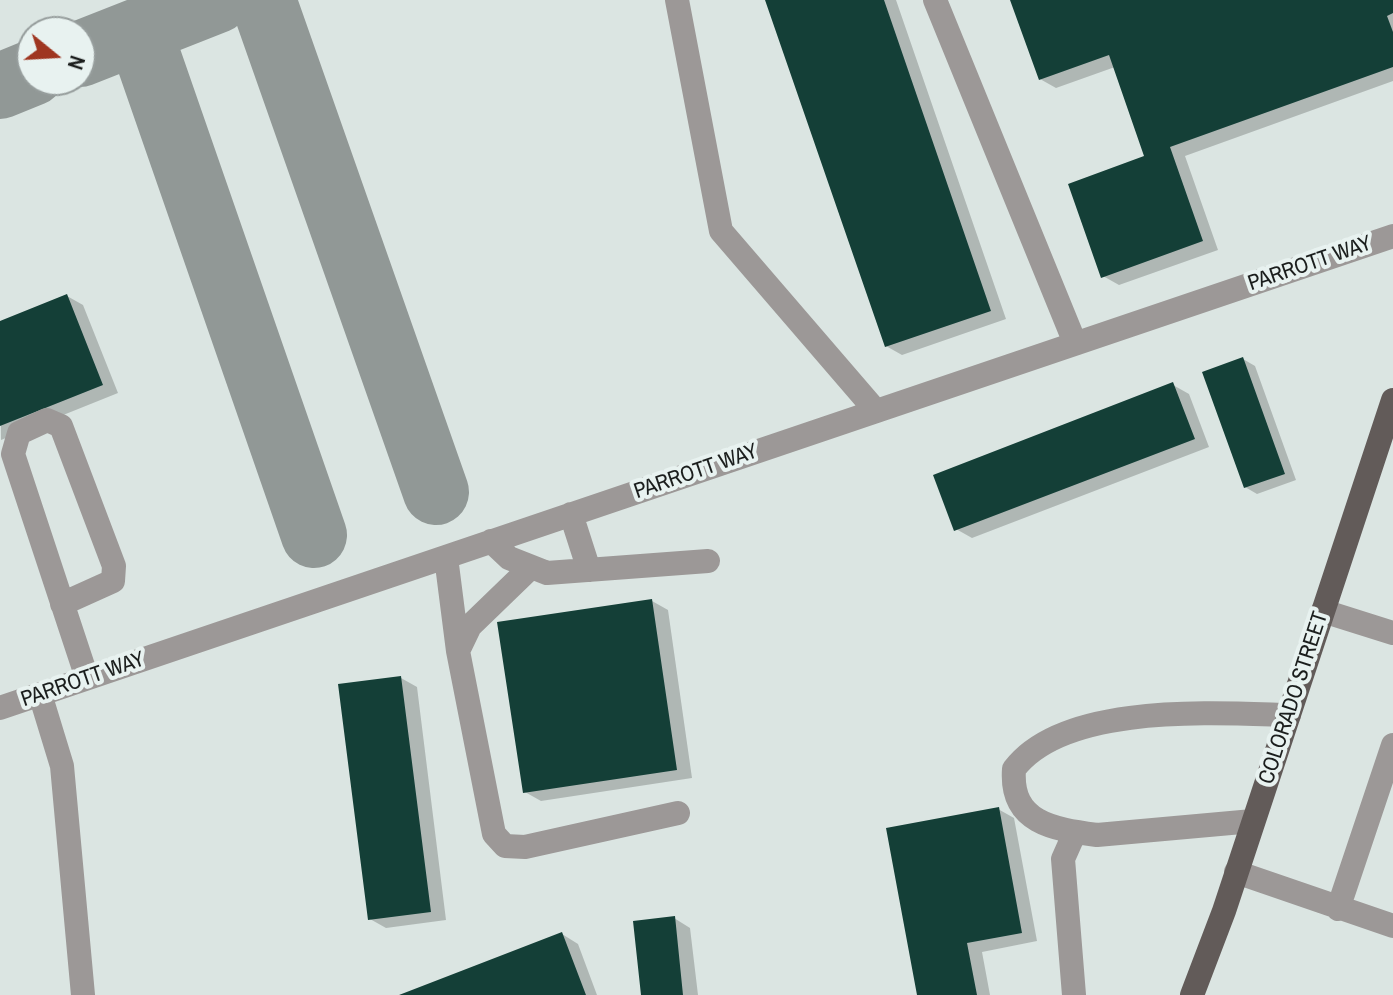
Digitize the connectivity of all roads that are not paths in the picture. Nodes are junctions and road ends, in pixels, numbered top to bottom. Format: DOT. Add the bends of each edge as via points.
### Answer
graph roads {
  1 [pos="677,0"];
  2 [pos="935,0"];
  3 [pos="1393,236"];
  4 [pos="1075,343"];
  5 [pos="1393,400"];
  6 [pos="876,411"];
  7 [pos="571,514"];
  8 [pos="491,541"];
  9 [pos="446,557"];
  10 [pos="708,561"];
  11 [pos="529,569"];
  12 [pos="589,570"];
  13 [pos="62,604"];
  14 [pos="1323,611"];
  15 [pos="1393,633"];
  16 [pos="458,651"];
  17 [pos="87,678"];
  18 [pos="40,694"];
  19 [pos="0,708"];
  20 [pos="1289,715"];
  21 [pos="1393,745"];
  22 [pos="678,813"];
  23 [pos="1253,821"];
  24 [pos="1075,832"];
  25 [pos="1236,872"];
  26 [pos="1338,909"];
  27 [pos="1393,926"];
  28 [pos="83,995"];
  29 [pos="1074,995"];
  30 [pos="1192,995"];
  1 -- 6 [label="street" via="721,231"];
  2 -- 4 [label="street"];
  3 -- 4 [label="street, PARROTT WAY"];
  4 -- 6 [label="street, PARROTT WAY"];
  5 -- 14 [label="main road, COLORADO STREET"];
  6 -- 7 [label="street, PARROTT WAY"];
  7 -- 8 [label="street, PARROTT WAY"];
  7 -- 12 [label="street"];
  8 -- 9 [label="street, PARROTT WAY"];
  8 -- 11 [label="street"];
  9 -- 16 [label="street"];
  9 -- 17 [label="street, PARROTT WAY"];
  10 -- 12 [label="street"];
  11 -- 12 [label="street"];
  11 -- 16 [label="street" via="470,626"];
  13 -- 13 [label="street" via="13,454 19,433 47,420 61,426 114,566 113,581"];
  13 -- 17 [label="street"];
  14 -- 15 [label="street"];
  14 -- 20 [label="main road, COLORADO STREET"];
  16 -- 22 [label="street" via="494,834 505,846 525,847"];
  17 -- 18 [label="street, PARROTT WAY"];
  18 -- 19 [label="street, PARROTT WAY"];
  18 -- 28 [label="street" via="62,766"];
  20 -- 23 [label="main road, COLORADO STREET"];
  20 -- 24 [label="street" via="1140,718 1084,727 1043,742 1014,769 1017,802 1027,814"];
  21 -- 26 [label="street"];
  23 -- 24 [label="street" via="1097,835"];
  23 -- 25 [label="main road, COLORADO STREET"];
  24 -- 29 [label="street" via="1063,859"];
  25 -- 26 [label="street"];
  25 -- 30 [label="main road, COLORADO STREET"];
  26 -- 27 [label="street"];
}
